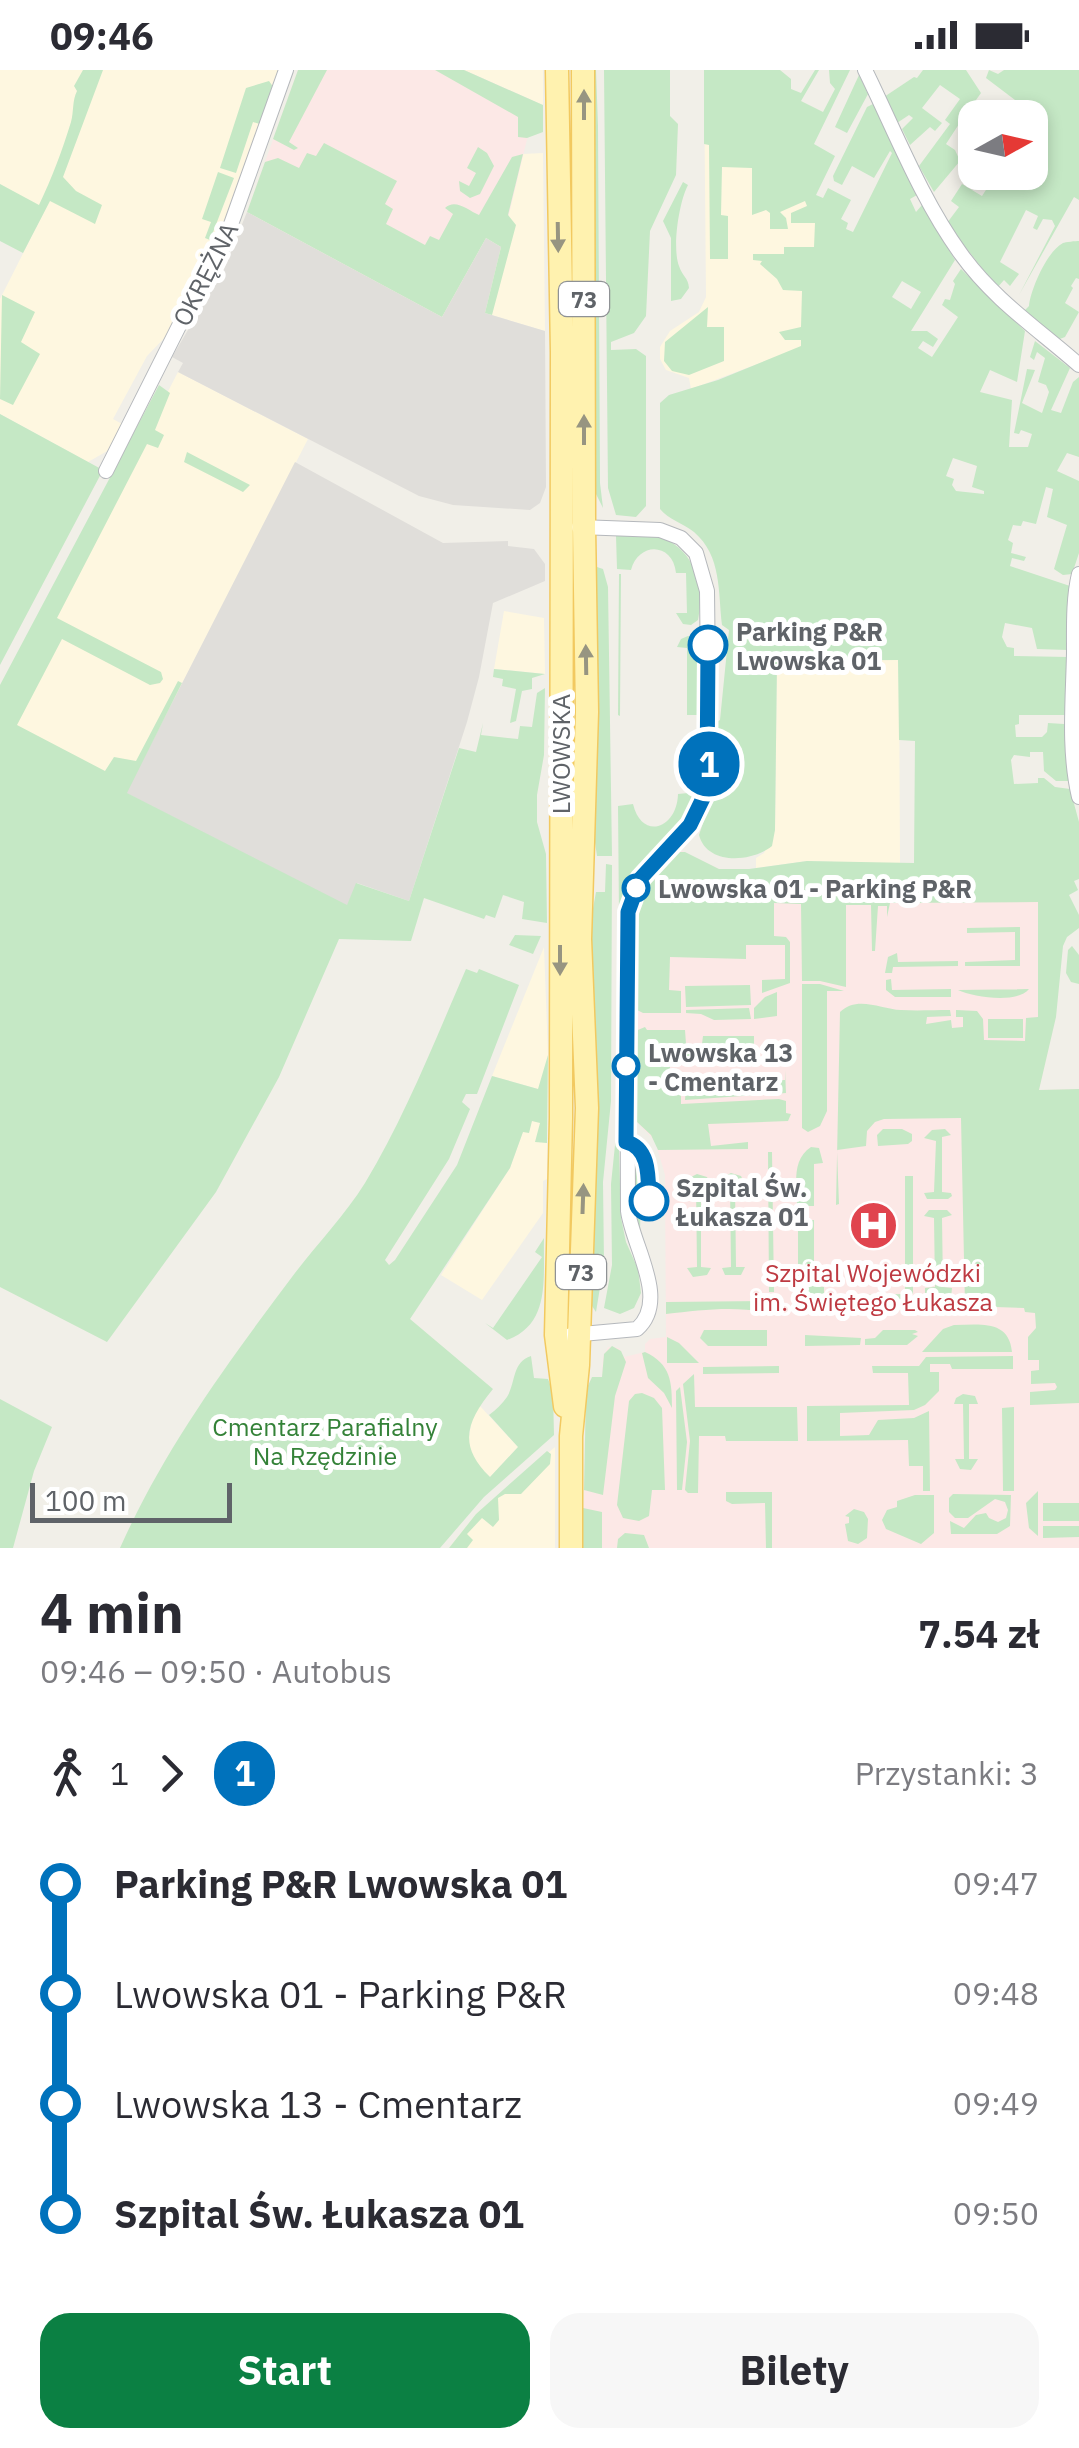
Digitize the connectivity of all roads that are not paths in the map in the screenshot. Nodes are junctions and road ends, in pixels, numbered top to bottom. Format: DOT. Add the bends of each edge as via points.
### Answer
graph roads {
  1 [pos="286,70"];
  2 [pos="557,70"];
  3 [pos="584,70"];
  4 [pos="865,70"];
  5 [pos="1079,364"];
  6 [pos="106,471"];
  7 [pos="572,527"];
  8 [pos="1079,574"];
  9 [pos="1079,797"];
  10 [pos="567,1335"];
  11 [pos="571,1548"];
  1 -- 6 [label="street, OKRĘŻNA" via="219,258"];
  2 -- 7 [label="main road, LWOWSKA / 73, one-way"];
  7 -- 3 [label="main road, LWOWSKA / 73, one-way"];
  4 -- 5 [label="street" via="962,256 1003,301"];
  7 -- 10 [label="main road, LWOWSKA / 73" via="560,1176"];
  7 -- 10 [label="street" via="660,530 696,553 707,592 709,765 697,816 640,879 626,926 628,1210 646,1268 648,1310 637,1329"];
  8 -- 9 [label="street" via="1072,721"];
  10 -- 11 [label="main road, LWOWSKA / 73"];
}
